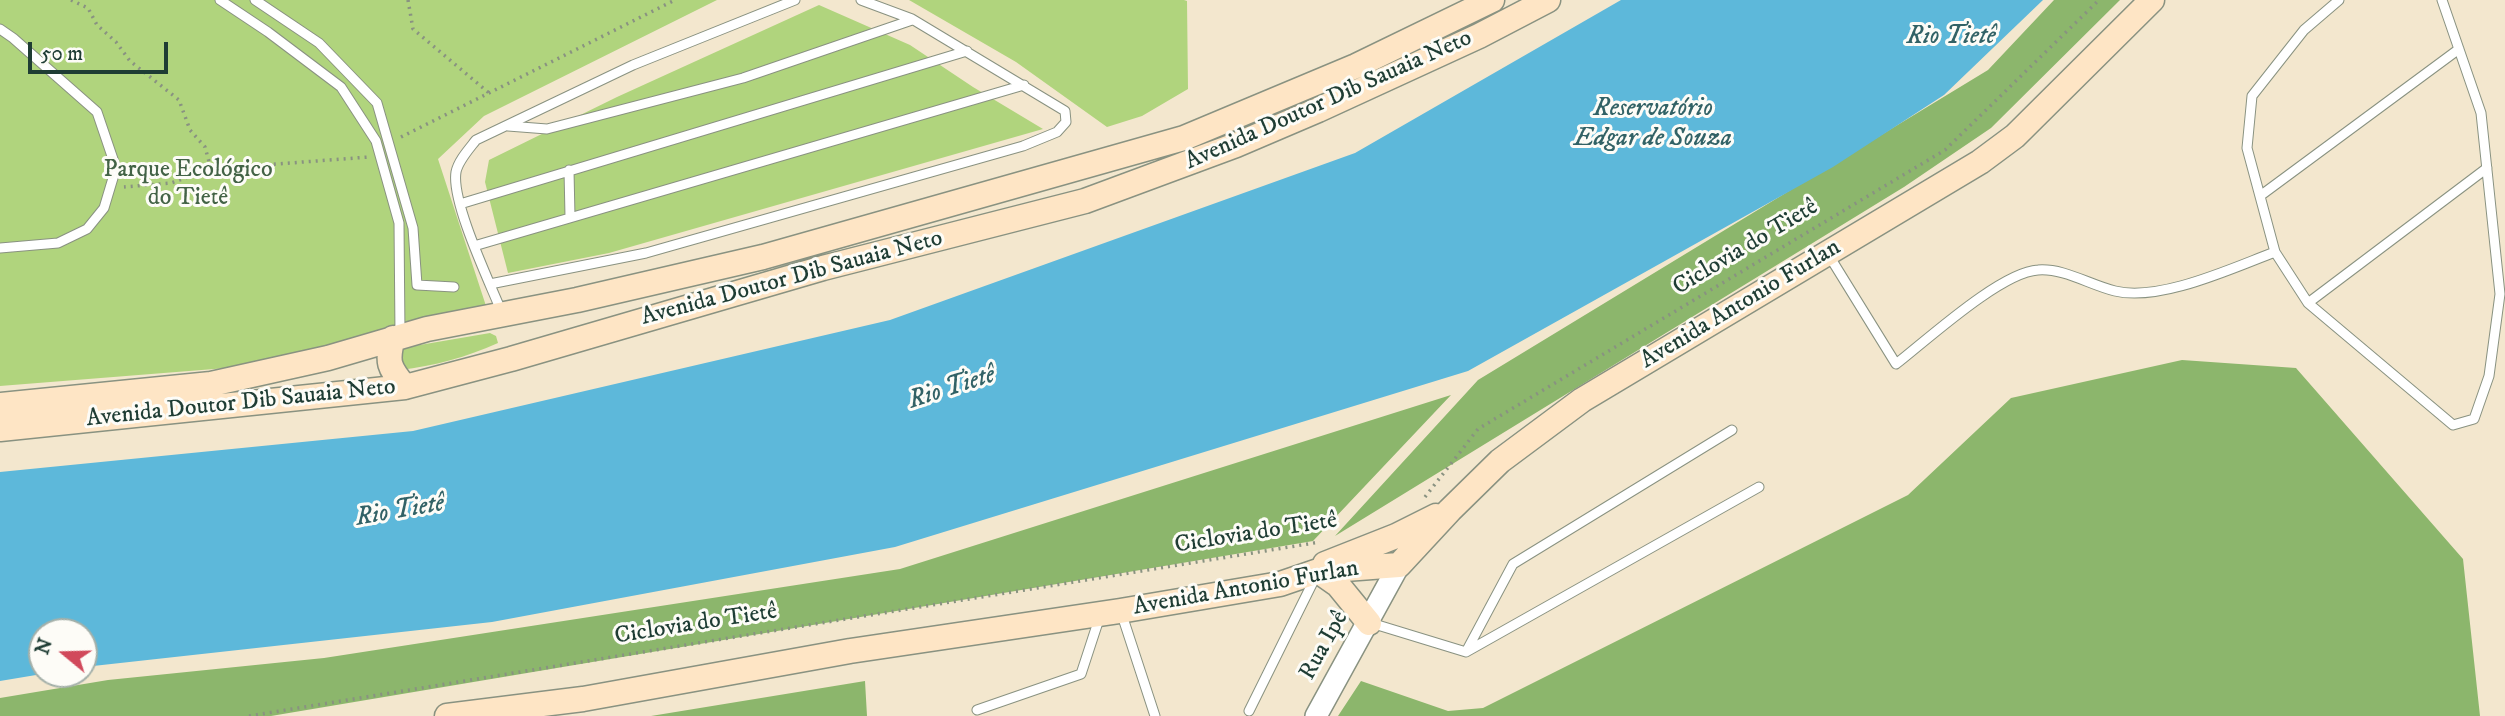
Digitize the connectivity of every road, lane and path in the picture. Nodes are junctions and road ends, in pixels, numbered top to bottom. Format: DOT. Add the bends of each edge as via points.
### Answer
graph roads {
  1 [pos="71,0"];
  2 [pos="220,0"];
  3 [pos="255,0"];
  4 [pos="408,0"];
  5 [pos="675,0"];
  6 [pos="795,0"];
  7 [pos="861,0"];
  8 [pos="1492,0"];
  9 [pos="1548,0"];
  10 [pos="2099,0"];
  11 [pos="2151,0"];
  12 [pos="2339,0"];
  13 [pos="2442,0"];
  14 [pos="912,19"];
  15 [pos="0,29"];
  16 [pos="2459,49"];
  17 [pos="967,51"];
  18 [pos="1024,85"];
  19 [pos="489,93"];
  20 [pos="507,126"];
  21 [pos="389,142"];
  22 [pos="380,156"];
  23 [pos="2487,168"];
  24 [pos="211,169"];
  25 [pos="569,170"];
  26 [pos="111,188"];
  27 [pos="2260,197"];
  28 [pos="460,204"];
  29 [pos="570,217"];
  30 [pos="474,246"];
  31 [pos="0,248"];
  32 [pos="2275,252"];
  33 [pos="1828,253"];
  34 [pos="490,284"];
  35 [pos="454,287"];
  36 [pos="2308,303"];
  37 [pos="505,314"];
  38 [pos="396,337"];
  39 [pos="511,359"];
  40 [pos="405,387"];
  41 [pos="0,405"];
  42 [pos="0,429"];
  43 [pos="1732,430"];
  44 [pos="1759,487"];
  45 [pos="1416,503"];
  46 [pos="1450,510"];
  47 [pos="1322,541"];
  48 [pos="1399,565"];
  49 [pos="1318,570"];
  50 [pos="1280,584"];
  51 [pos="1110,612"];
  52 [pos="1369,623"];
  53 [pos="1466,652"];
  54 [pos="977,710"];
  55 [pos="1249,711"];
  56 [pos="249,716"];
  57 [pos="447,716"];
  58 [pos="1155,716"];
  59 [pos="1316,716"];
  1 -- 24 [label="path" via="88,8 97,25 130,61 179,100 190,130 205,147"];
  2 -- 22 [label="lane" via="341,87 376,141"];
  3 -- 21 [label="lane" via="319,43 377,103"];
  4 -- 19 [label="path" via="413,29"];
  5 -- 19 [label="path"];
  6 -- 20 [label="lane" via="633,65"];
  7 -- 14 [label="lane"];
  8 -- 37 [label="main road, Avenida Doutor Dib Sauaia Neto" via="1356,66 1184,138 763,257"];
  9 -- 39 [label="main road, Avenida Doutor Dib Sauaia Neto" via="1329,105 1152,178 1085,201 823,268"];
  10 -- 45 [label="path, Ciclovia do Tietê" via="1945,150 1478,429 1426,497"];
  11 -- 33 [label="main road, Avenida Antonio Furlan" via="2015,136"];
  12 -- 27 [label="lane" via="2304,30 2252,96 2247,148"];
  13 -- 16 [label="lane"];
  14 -- 17 [label="lane"];
  14 -- 20 [label="lane" via="743,78 547,129"];
  15 -- 26 [label="lane" via="97,112 116,168"];
  16 -- 23 [label="lane" via="2481,114"];
  16 -- 27 [label="lane"];
  17 -- 18 [label="lane"];
  17 -- 25 [label="lane"];
  18 -- 29 [label="lane"];
  18 -- 34 [label="lane" via="1065,111 1066,122 1058,132 1023,146 646,253"];
  19 -- 21 [label="path"];
  20 -- 28 [label="lane" via="476,140 466,153 456,173"];
  21 -- 35 [label="lane" via="413,228 417,285"];
  22 -- 24 [label="path"];
  22 -- 38 [label="lane" via="399,223"];
  23 -- 36 [label="lane"];
  23 -- 36 [label="lane" via="2500,294 2489,376 2474,419 2453,425"];
  24 -- 26 [label="path" via="172,183"];
  25 -- 28 [label="lane"];
  25 -- 29 [label="lane"];
  26 -- 31 [label="lane" via="104,208 87,229 58,243"];
  27 -- 32 [label="lane"];
  28 -- 30 [label="lane"];
  29 -- 30 [label="lane"];
  30 -- 34 [label="lane"];
  32 -- 33 [label="lane" via="2163,292 2118,292 2037,270 2003,281 1896,364"];
  32 -- 36 [label="lane"];
  33 -- 46 [label="main road, Avenida Antonio Furlan" via="1582,400 1500,461"];
  34 -- 37 [label="lane"];
  37 -- 38 [label="main road, Avenida Doutor Dib Sauaia Neto"];
  37 -- 39 [label="main road" via="523,330 524,337"];
  38 -- 40 [label="main road" via="389,366"];
  38 -- 41 [label="main road, Avenida Doutor Dib Sauaia Neto" via="328,358 211,384"];
  39 -- 40 [label="main road, Avenida Doutor Dib Sauaia Neto"];
  40 -- 42 [label="main road, Avenida Doutor Dib Sauaia Neto"];
  43 -- 53 [label="lane" via="1513,564"];
  44 -- 53 [label="lane"];
  46 -- 48 [label="main road, Avenida Antonio Furlan"];
  46 -- 50 [label="main road"];
  47 -- 56 [label="path, Ciclovia do Tietê"];
  48 -- 49 [label="main road, Avenida Antonio Furlan"];
  48 -- 52 [label="street, Rua Ipê"];
  49 -- 50 [label="main road, Avenida Antonio Furlan"];
  49 -- 52 [label="main road" via="1338,585"];
  49 -- 55 [label="lane"];
  50 -- 51 [label="main road, Avenida Antonio Furlan"];
  51 -- 54 [label="lane" via="1082,674"];
  51 -- 57 [label="main road, Avenida Antonio Furlan" via="850,651 583,699"];
  51 -- 58 [label="lane"];
  52 -- 53 [label="lane"];
  52 -- 59 [label="street, Rua Ipê"];
}
